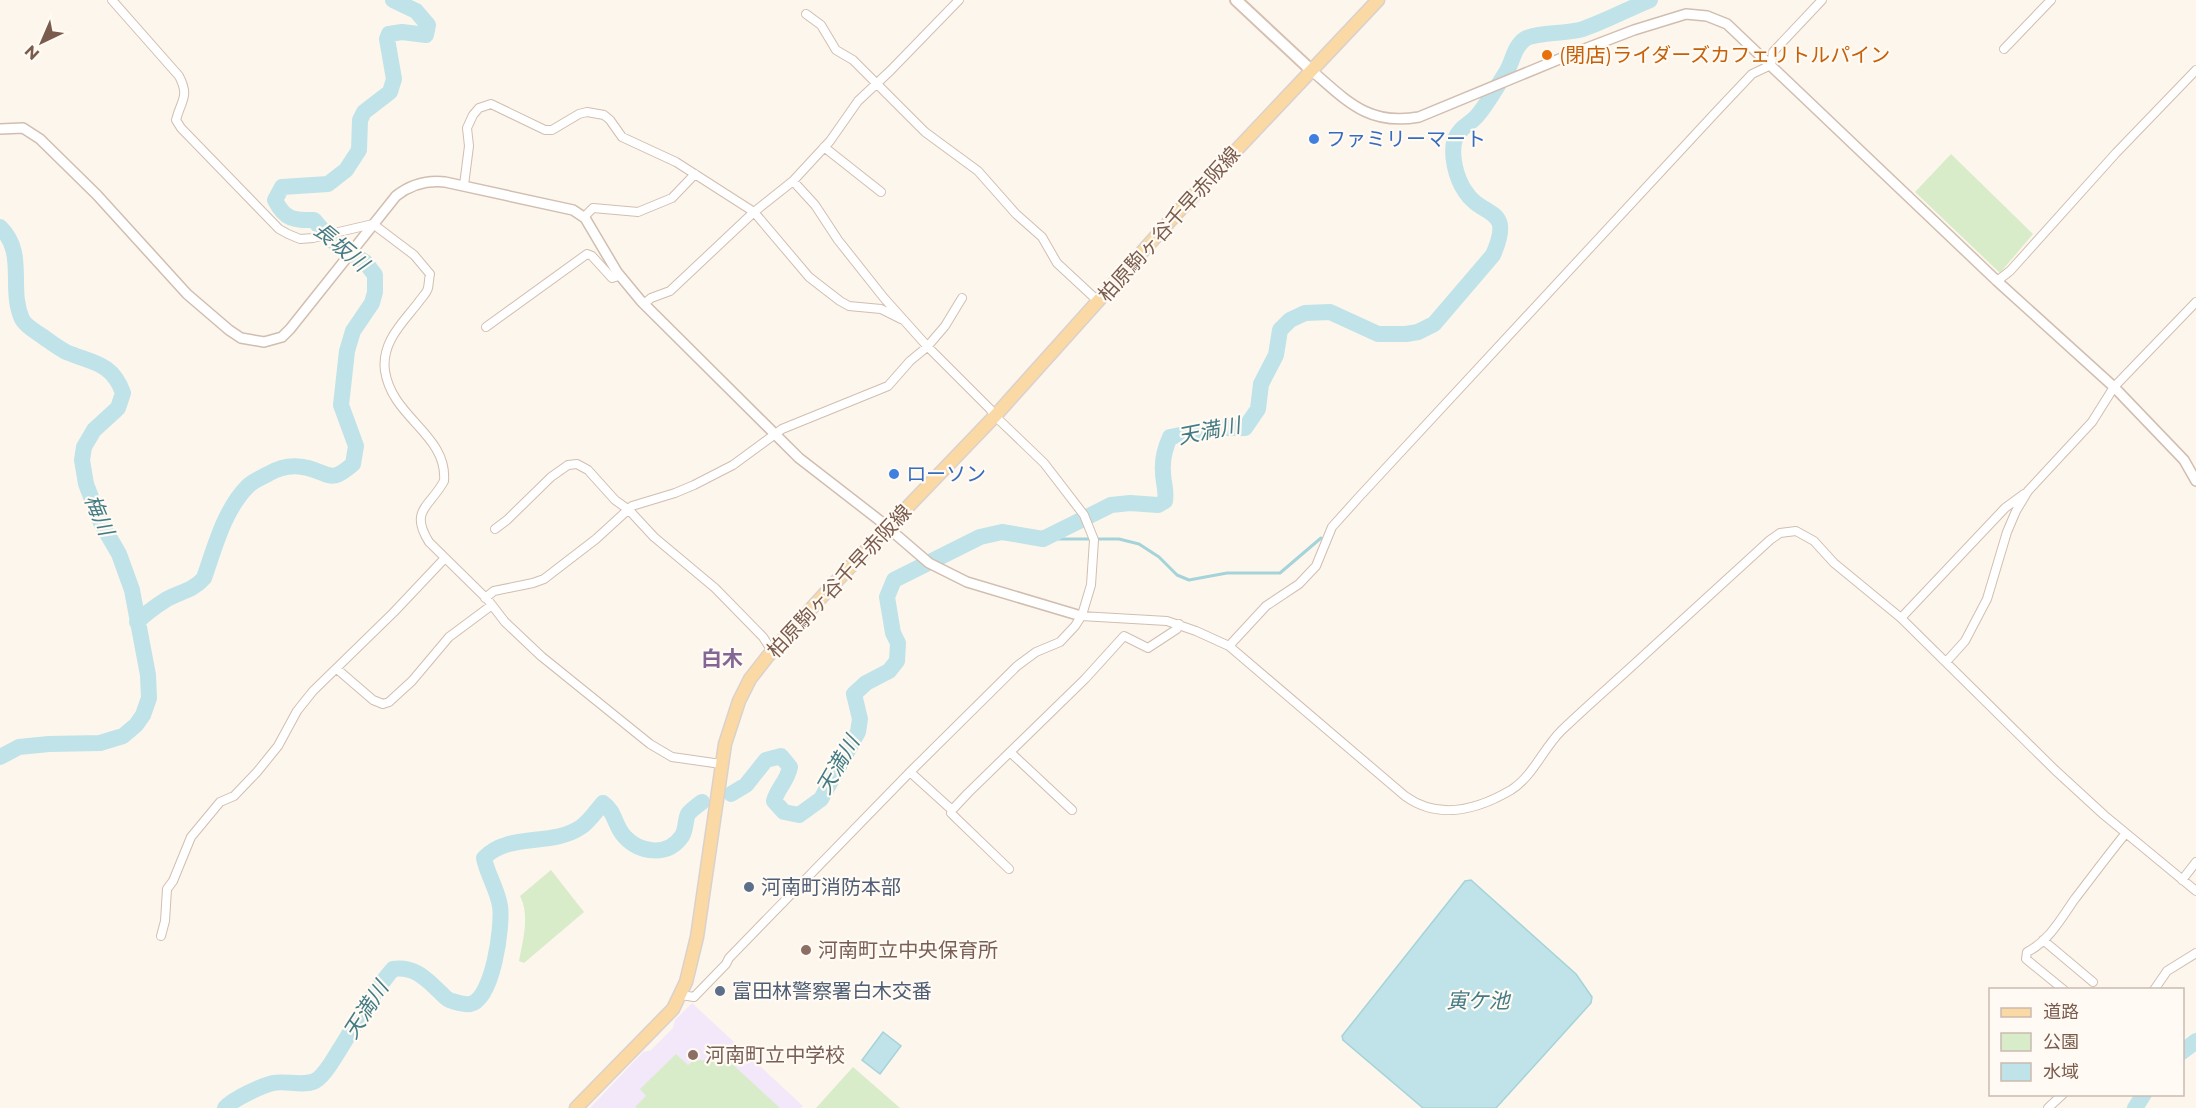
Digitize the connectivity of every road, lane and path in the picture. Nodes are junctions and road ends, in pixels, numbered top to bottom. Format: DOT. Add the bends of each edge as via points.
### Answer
graph roads {
  1 [pos="112,0"];
  2 [pos="959,0"];
  3 [pos="1236,0"];
  4 [pos="1378,0"];
  5 [pos="1822,0"];
  6 [pos="2051,0"];
  7 [pos="806,14"];
  8 [pos="2004,49"];
  9 [pos="1771,64"];
  10 [pos="1311,70"];
  11 [pos="2196,70"];
  12 [pos="877,84"];
  13 [pos="0,129"];
  14 [pos="824,147"];
  15 [pos="695,174"];
  16 [pos="793,181"];
  17 [pos="464,185"];
  18 [pos="881,192"];
  19 [pos="754,212"];
  20 [pos="584,217"];
  21 [pos="373,224"];
  22 [pos="619,276"];
  23 [pos="1997,281"];
  24 [pos="962,298"];
  25 [pos="1100,302"];
  26 [pos="2196,302"];
  27 [pos="644,304"];
  28 [pos="904,322"];
  29 [pos="486,327"];
  30 [pos="927,347"];
  31 [pos="2114,387"];
  32 [pos="995,416"];
  33 [pos="774,433"];
  34 [pos="2196,482"];
  35 [pos="2028,491"];
  36 [pos="629,510"];
  37 [pos="889,528"];
  38 [pos="495,529"];
  39 [pos="445,558"];
  40 [pos="485,598"];
  41 [pos="492,605"];
  42 [pos="1081,616"];
  43 [pos="1901,618"];
  44 [pos="1179,624"];
  45 [pos="1228,646"];
  46 [pos="772,651"];
  47 [pos="1946,662"];
  48 [pos="337,669"];
  49 [pos="1010,752"];
  50 [pos="721,764"];
  51 [pos="910,772"];
  52 [pos="952,810"];
  53 [pos="1072,810"];
  54 [pos="2126,833"];
  55 [pos="2196,862"];
  56 [pos="1009,869"];
  57 [pos="2182,880"];
  58 [pos="2196,891"];
  59 [pos="160,936"];
  60 [pos="2043,940"];
  61 [pos="2196,953"];
  62 [pos="2093,982"];
  63 [pos="2062,988"];
  64 [pos="2155,988"];
  65 [pos="681,995"];
  66 [pos="2062,1096"];
  67 [pos="576,1108"];
  68 [pos="2048,1108"];
  1 -- 21 [label="street" via="179,76 185,90 176,120 181,128 279,229 300,239"];
  2 -- 12 [label="street"];
  3 -- 10 [label="main road"];
  4 -- 10 [label="main road, 柏原駒ヶ谷千早赤阪線"];
  5 -- 9 [label="street" via="1773,52"];
  6 -- 8 [label="street"];
  7 -- 12 [label="street" via="821,25 836,50 853,60"];
  9 -- 10 [label="street" via="1727,24 1707,15 1686,14 1634,30 1477,95 1403,120 1379,118 1359,109"];
  9 -- 23 [label="street"];
  9 -- 45 [label="street" via="1752,74 1359,497 1332,527 1316,566 1299,584 1266,606"];
  10 -- 25 [label="main road, 柏原駒ヶ谷千早赤阪線"];
  11 -- 23 [label="street"];
  12 -- 14 [label="street" via="858,101"];
  12 -- 25 [label="street" via="925,132 978,171 1042,237 1058,263"];
  13 -- 21 [label="street" via="31,131 97,195 187,294 241,338 264,342 282,337"];
  14 -- 16 [label="street"];
  14 -- 18 [label="street"];
  15 -- 17 [label="street" via="622,137 604,115 579,114 545,130 491,104 479,108 467,128"];
  15 -- 19 [label="street"];
  15 -- 20 [label="street" via="672,198 638,212 593,208"];
  16 -- 19 [label="street"];
  16 -- 28 [label="street"];
  17 -- 20 [label="street" via="562,206"];
  17 -- 21 [label="street" via="433,181 410,187 396,196"];
  19 -- 27 [label="street" via="670,291"];
  19 -- 28 [label="street" via="809,277 840,301 849,306 881,309"];
  20 -- 22 [label="street"];
  21 -- 39 [label="street" via="414,255 430,274 428,290 399,325 387,347 385,369 390,390 438,449 442,461 444,481 419,519 424,533"];
  22 -- 27 [label="street"];
  22 -- 29 [label="street" via="612,278 587,254"];
  23 -- 31 [label="street"];
  24 -- 30 [label="street"];
  25 -- 32 [label="main road, 柏原駒ヶ谷千早赤阪線"];
  26 -- 31 [label="street"];
  27 -- 33 [label="street"];
  28 -- 30 [label="street"];
  30 -- 32 [label="street"];
  30 -- 33 [label="street" via="888,386"];
  31 -- 34 [label="street" via="2184,460"];
  31 -- 35 [label="street" via="2092,422"];
  32 -- 37 [label="main road, 柏原駒ヶ谷千早赤阪線"];
  32 -- 42 [label="street" via="1044,463 1091,529 1092,572"];
  33 -- 36 [label="street" via="733,465"];
  33 -- 37 [label="street" via="811,468"];
  35 -- 43 [label="street" via="2005,508"];
  35 -- 47 [label="street" via="2016,510 1987,599 1965,641"];
  36 -- 38 [label="street" via="588,470 577,464 568,465"];
  36 -- 40 [label="street" via="544,579 494,591"];
  36 -- 46 [label="street" via="654,537 716,588"];
  37 -- 42 [label="street" via="929,563 955,578"];
  37 -- 46 [label="main road, 柏原駒ヶ谷千早赤阪線"];
  39 -- 40 [label="street"];
  39 -- 48 [label="street"];
  40 -- 41 [label="street"];
  41 -- 48 [label="street" via="449,637 389,702 373,700"];
  41 -- 50 [label="street" via="541,656 664,753"];
  42 -- 44 [label="street"];
  42 -- 51 [label="street" via="1069,635 1017,666"];
  43 -- 45 [label="street" via="1834,563 1806,534 1780,533 1561,731 1520,783 1486,802 1449,812 1427,808 1405,796"];
  43 -- 47 [label="street"];
  44 -- 45 [label="street"];
  44 -- 49 [label="street" via="1148,648 1124,636"];
  46 -- 50 [label="main road, 柏原駒ヶ谷千早赤阪線" via="739,701"];
  47 -- 54 [label="street" via="2055,770"];
  48 -- 59 [label="street" via="297,711 278,746 257,772 234,796 220,802 191,837 167,889"];
  49 -- 52 [label="street"];
  49 -- 53 [label="street"];
  50 -- 65 [label="main road, 柏原駒ヶ谷千早赤阪線" via="695,948"];
  51 -- 52 [label="street"];
  51 -- 65 [label="street" via="694,997"];
  52 -- 56 [label="street"];
  54 -- 57 [label="street"];
  54 -- 60 [label="street"];
  55 -- 57 [label="street"];
  57 -- 58 [label="street"];
  60 -- 62 [label="street"];
  60 -- 63 [label="street" via="2027,952 2026,959"];
  61 -- 64 [label="street" via="2167,971"];
  65 -- 67 [label="main road, 柏原駒ヶ谷千早赤阪線" via="663,1021"];
  66 -- 68 [label="street"];
}
